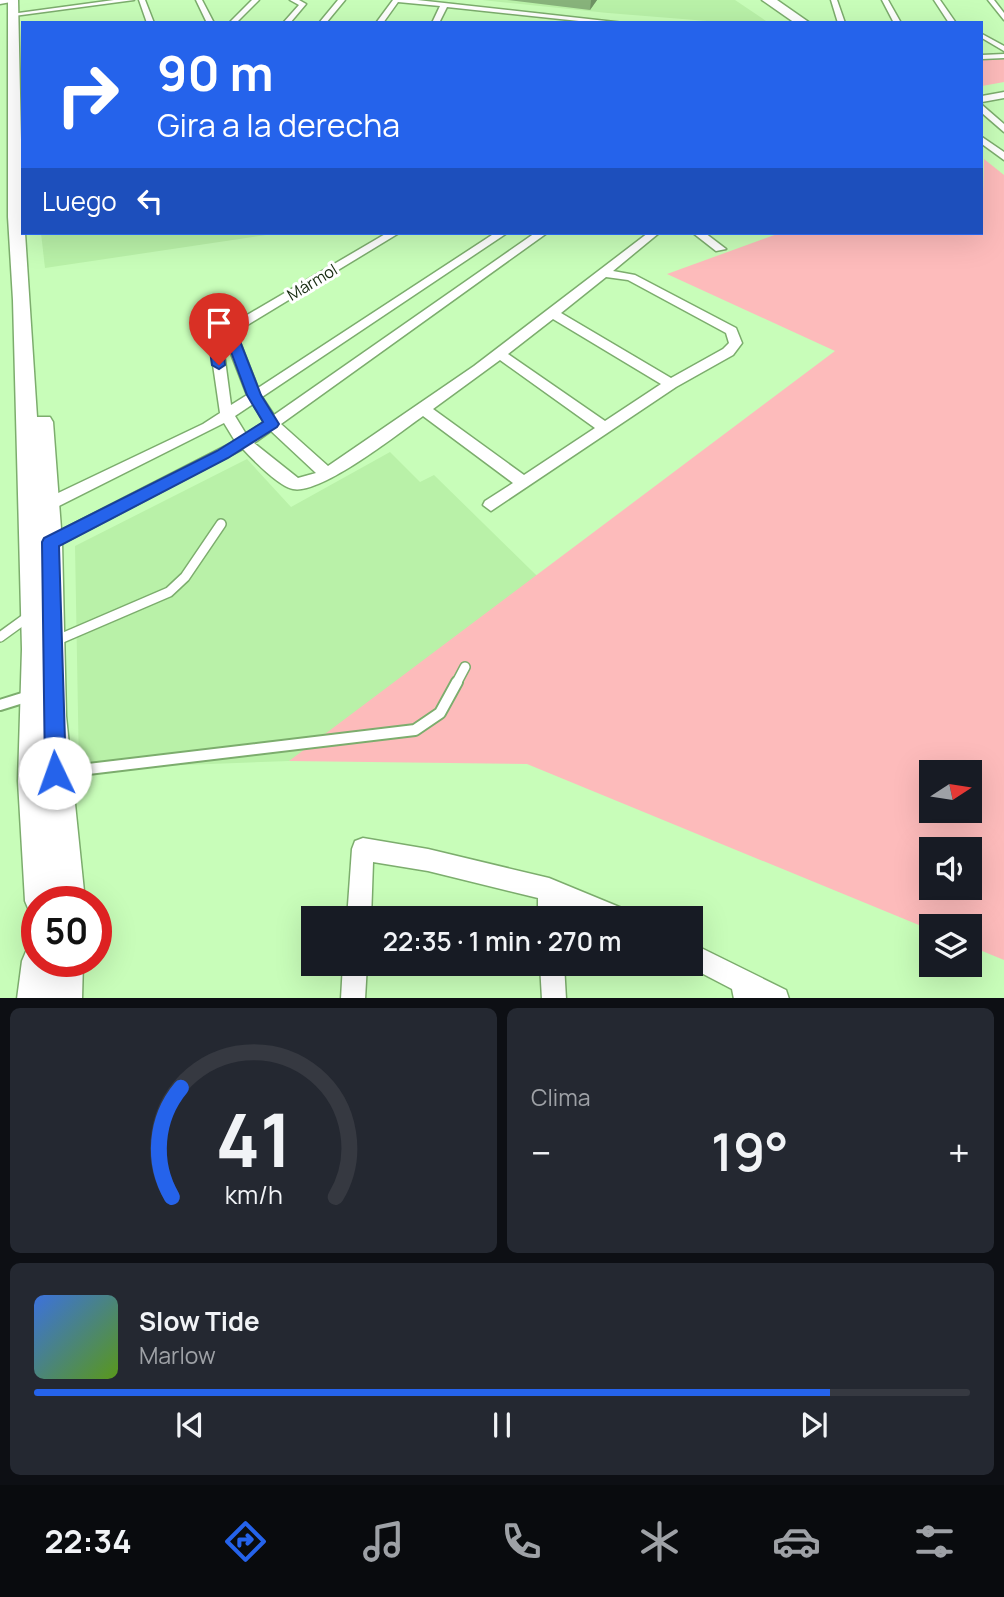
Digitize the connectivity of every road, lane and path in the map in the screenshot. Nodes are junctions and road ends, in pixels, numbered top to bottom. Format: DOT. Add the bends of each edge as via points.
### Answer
graph roads {
  1 [pos="131,0"];
  2 [pos="142,0"];
  3 [pos="199,0"];
  4 [pos="256,0"];
  5 [pos="293,0"];
  6 [pos="342,0"];
  7 [pos="396,0"];
  8 [pos="766,0"];
  9 [pos="773,0"];
  10 [pos="825,0"];
  11 [pos="885,0"];
  12 [pos="937,0"];
  13 [pos="990,0"];
  14 [pos="87,2"];
  15 [pos="836,3"];
  16 [pos="444,6"];
  17 [pos="16,7"];
  18 [pos="496,11"];
  19 [pos="1004,18"];
  20 [pos="549,19"];
  21 [pos="150,21"];
  22 [pos="210,21"];
  23 [pos="234,21"];
  24 [pos="288,21"];
  25 [pos="324,21"];
  26 [pos="380,21"];
  27 [pos="436,21"];
  28 [pos="492,21"];
  29 [pos="585,21"];
  30 [pos="799,21"];
  31 [pos="804,21"];
  32 [pos="841,21"];
  33 [pos="897,21"];
  34 [pos="952,21"];
  35 [pos="983,36"];
  36 [pos="983,37"];
  37 [pos="1004,37"];
  38 [pos="1004,49"];
  39 [pos="1004,56"];
  40 [pos="983,57"];
  41 [pos="20,58"];
  42 [pos="1004,87"];
  43 [pos="983,91"];
  44 [pos="1004,95"];
  45 [pos="983,99"];
  46 [pos="18,105"];
  47 [pos="983,109"];
  48 [pos="1004,129"];
  49 [pos="988,139"];
  50 [pos="19,151"];
  51 [pos="1001,155"];
  52 [pos="32,235"];
  53 [pos="364,235"];
  54 [pos="391,235"];
  55 [pos="499,235"];
  56 [pos="539,235"];
  57 [pos="651,235"];
  58 [pos="701,235"];
  59 [pos="372,246"];
  60 [pos="720,249"];
  61 [pos="603,273"];
  62 [pos="553,313"];
  63 [pos="229,331"];
  64 [pos="500,354"];
  65 [pos="671,384"];
  66 [pos="254,395"];
  67 [pos="425,410"];
  68 [pos="228,414"];
  69 [pos="272,424"];
  70 [pos="605,428"];
  71 [pos="245,442"];
  72 [pos="327,474"];
  73 [pos="523,482"];
  74 [pos="491,505"];
  75 [pos="40,509"];
  76 [pos="221,524"];
  77 [pos="41,547"];
  78 [pos="34,612"];
  79 [pos="0,637"];
  80 [pos="44,646"];
  81 [pos="465,667"];
  82 [pos="35,694"];
  83 [pos="0,705"];
  84 [pos="44,777"];
  85 [pos="43,886"];
  86 [pos="65,886"];
  87 [pos="549,889"];
  88 [pos="360,906"];
  89 [pos="550,906"];
  90 [pos="590,906"];
  91 [pos="703,963"];
  92 [pos="354,976"];
  93 [pos="553,976"];
  94 [pos="37,977"];
  95 [pos="65,977"];
  96 [pos="744,990"];
  97 [pos="35,998"];
  98 [pos="64,998"];
  99 [pos="352,998"];
  100 [pos="554,998"];
  101 [pos="773,998"];
  1 -- 14 [label="street"];
  2 -- 21 [label="street"];
  3 -- 22 [label="street"];
  4 -- 23 [label="street"];
  5 -- 24 [label="street" via="303,4"];
  6 -- 25 [label="street"];
  7 -- 16 [label="street"];
  7 -- 26 [label="street"];
  8 -- 30 [label="street"];
  9 -- 31 [label="street"];
  10 -- 15 [label="street"];
  11 -- 33 [label="street"];
  12 -- 34 [label="street"];
  13 -- 19 [label="street"];
  14 -- 17 [label="street"];
  15 -- 32 [label="street"];
  16 -- 18 [label="street"];
  16 -- 27 [label="street"];
  17 -- 41 [label="main road"];
  18 -- 20 [label="street"];
  18 -- 28 [label="street"];
  20 -- 29 [label="street"];
  35 -- 37 [label="street"];
  36 -- 38 [label="street"];
  39 -- 40 [label="street"];
  41 -- 46 [label="main road"];
  42 -- 43 [label="street"];
  44 -- 45 [label="street"];
  46 -- 50 [label="main road"];
  47 -- 48 [label="street"];
  49 -- 51 [label="street"];
  50 -- 75 [label="main road" via="16,217"];
  52 -- 75 [label="main road"];
  53 -- 59 [label="street"];
  54 -- 59 [label="street, Mármol"];
  55 -- 66 [label="street"];
  56 -- 69 [label="street"];
  57 -- 61 [label="street"];
  58 -- 60 [label="street"];
  59 -- 63 [label="street, Mármol"];
  61 -- 62 [label="street"];
  61 -- 65 [label="street" via="631,277 736,337 728,352"];
  62 -- 64 [label="street"];
  62 -- 65 [label="street"];
  63 -- 66 [label="street"];
  63 -- 68 [label="street" via="216,344"];
  64 -- 67 [label="street"];
  64 -- 70 [label="street"];
  65 -- 70 [label="street"];
  66 -- 68 [label="street"];
  66 -- 69 [label="street"];
  67 -- 72 [label="street"];
  67 -- 73 [label="street"];
  68 -- 71 [label="street"];
  68 -- 75 [label="street"];
  69 -- 71 [label="street"];
  69 -- 72 [label="street"];
  70 -- 73 [label="street"];
  71 -- 72 [label="street" via="295,484"];
  71 -- 77 [label="street"];
  73 -- 74 [label="street"];
  75 -- 77 [label="main road"];
  76 -- 80 [label="lane" via="185,577 169,592"];
  77 -- 78 [label="main road"];
  77 -- 80 [label="main road"];
  78 -- 79 [label="lane"];
  78 -- 80 [label="main road"];
  80 -- 82 [label="main road"];
  80 -- 84 [label="main road"];
  81 -- 84 [label="lane" via="440,713 415,730"];
  82 -- 83 [label="lane"];
  82 -- 84 [label="main road"];
  84 -- 85 [label="main road"];
  84 -- 86 [label="main road"];
  87 -- 88 [label="street" via="363,849"];
  87 -- 89 [label="street"];
  87 -- 90 [label="street"];
  91 -- 96 [label="street"];
  92 -- 99 [label="street"];
  93 -- 100 [label="street"];
  94 -- 97 [label="main road"];
  95 -- 98 [label="main road"];
  96 -- 101 [label="street"];
}
